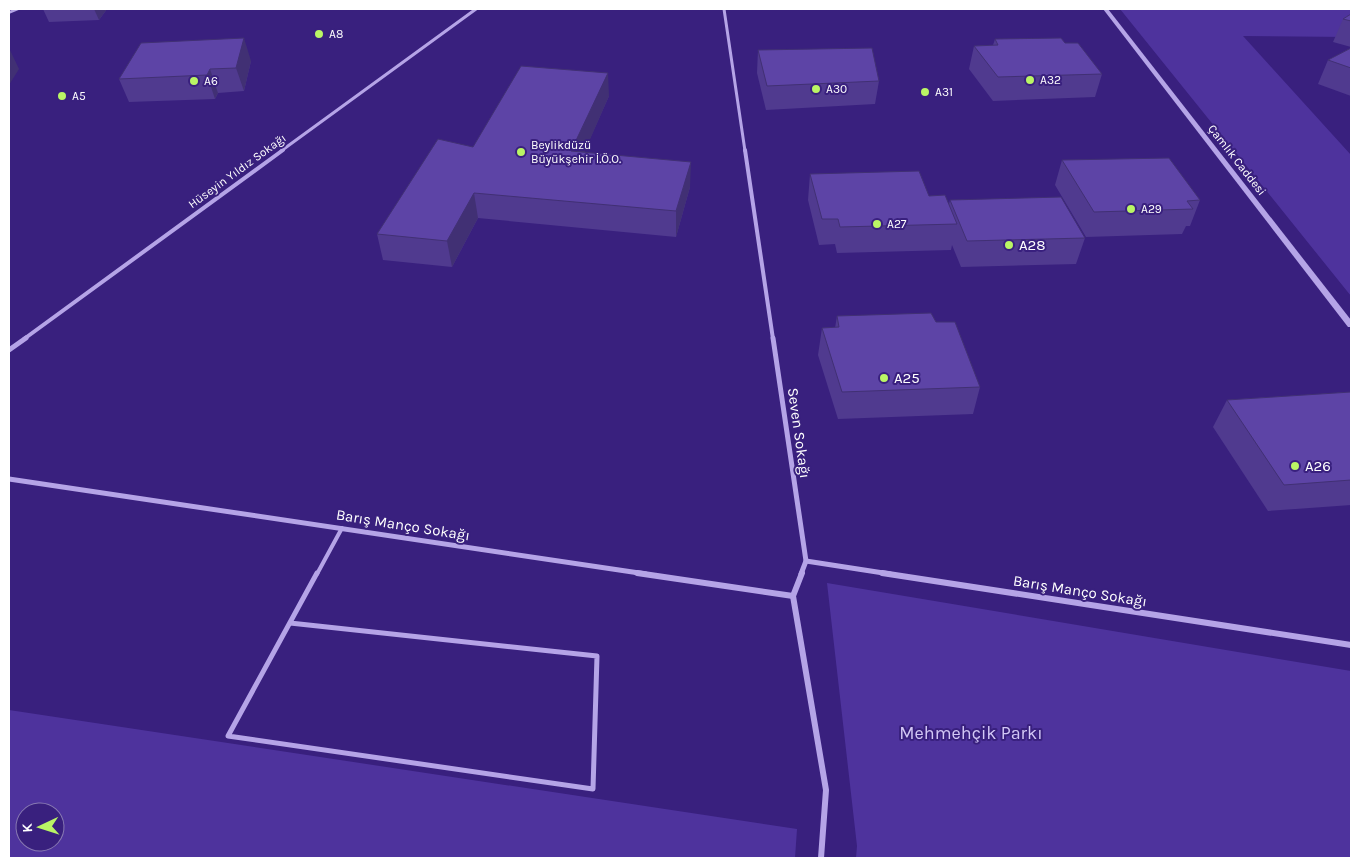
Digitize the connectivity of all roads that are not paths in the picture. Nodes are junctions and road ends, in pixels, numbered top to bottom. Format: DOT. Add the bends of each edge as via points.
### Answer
graph roads {
  1 [pos="18,9"];
  2 [pos="476,9"];
  3 [pos="724,9"];
  4 [pos="1106,9"];
  5 [pos="9,13"];
  6 [pos="1351,324"];
  7 [pos="9,350"];
  8 [pos="9,479"];
  9 [pos="342,528"];
  10 [pos="806,561"];
  11 [pos="793,596"];
  12 [pos="290,624"];
  13 [pos="1351,645"];
  14 [pos="821,858"];
  1 -- 5 [label="street"];
  2 -- 7 [label="street, Hüseyin Yıldız Sokağı"];
  3 -- 10 [label="street, Seven Sokağı"];
  4 -- 6 [label="street, Çamlık Caddesi"];
  8 -- 9 [label="street, Barış Manço Sokağı"];
  9 -- 11 [label="street, Barış Manço Sokağı"];
  9 -- 12 [label="lane"];
  10 -- 11 [label="street, Seven Sokağı"];
  10 -- 13 [label="street, Barış Manço Sokağı"];
  11 -- 14 [label="street" via="826,790"];
  12 -- 12 [label="lane" via="597,656 593,789 228,736"];
}
